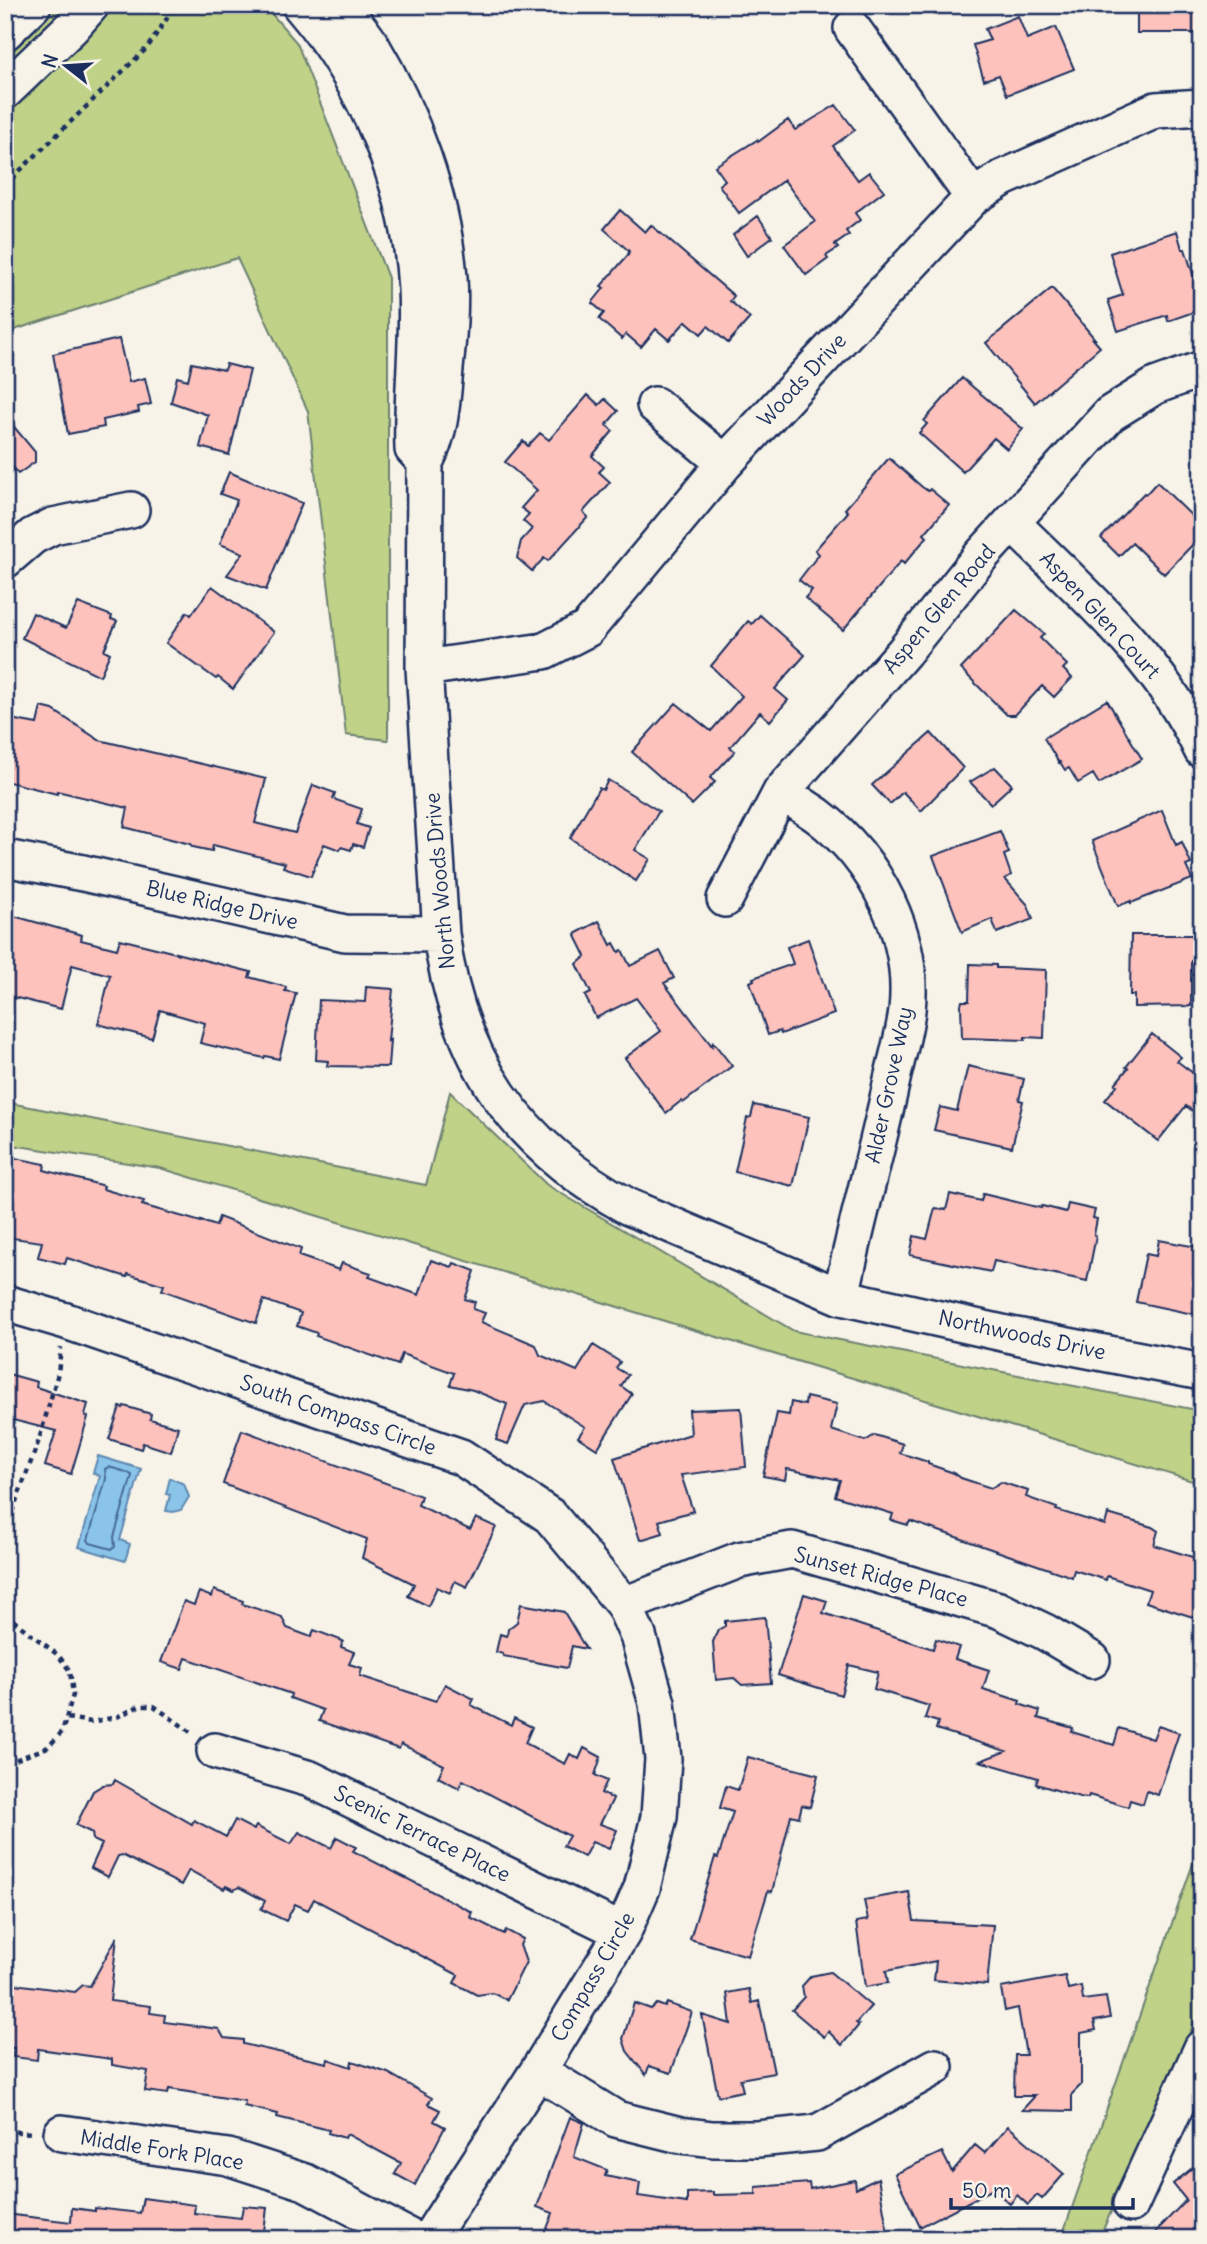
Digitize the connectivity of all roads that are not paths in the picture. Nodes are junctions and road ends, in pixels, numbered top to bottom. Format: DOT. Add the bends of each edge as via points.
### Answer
graph roads {
  1 [pos="33,5"];
  2 [pos="91,5"];
  3 [pos="300,5"];
  4 [pos="341,5"];
  5 [pos="852,28"];
  6 [pos="5,32"];
  7 [pos="5,91"];
  8 [pos="1202,107"];
  9 [pos="973,197"];
  10 [pos="1202,369"];
  11 [pos="655,405"];
  12 [pos="425,462"];
  13 [pos="725,463"];
  14 [pos="131,510"];
  15 [pos="1012,523"];
  16 [pos="5,560"];
  17 [pos="424,668"];
  18 [pos="1202,750"];
  19 [pos="781,792"];
  20 [pos="5,858"];
  21 [pos="725,899"];
  22 [pos="441,934"];
  23 [pos="841,1297"];
  24 [pos="5,1303"];
  25 [pos="1202,1372"];
  26 [pos="624,1605"];
  27 [pos="1092,1660"];
  28 [pos="215,1751"];
  29 [pos="623,1932"];
  30 [pos="1202,2048"];
  31 [pos="934,2067"];
  32 [pos="538,2071"];
  33 [pos="62,2133"];
  34 [pos="1131,2204"];
  35 [pos="413,2239"];
  36 [pos="429,2239"];
  1 -- 6 [label="street"];
  2 -- 7 [label="street"];
  3 -- 12 [label="street, North Woods Drive" via="369,110 392,168 413,253 413,449"];
  4 -- 12 [label="street, North Woods Drive" via="369,41 394,86 438,204 449,314 442,402 435,444"];
  5 -- 9 [label="street"];
  8 -- 9 [label="street, Woods Drive" via="1156,110 1003,178"];
  9 -- 13 [label="street, Woods Drive"];
  10 -- 15 [label="street, Aspen Glen Road" via="1155,386 1110,414"];
  11 -- 13 [label="street"];
  12 -- 17 [label="street, North Woods Drive"];
  13 -- 17 [label="street, Woods Drive" via="587,629 544,652"];
  14 -- 16 [label="street" via="52,526"];
  15 -- 18 [label="street, Aspen Glen Court" via="1153,669"];
  15 -- 19 [label="street, Aspen Glen Road"];
  17 -- 22 [label="street, North Woods Drive"];
  19 -- 21 [label="street, Aspen Glen Road"];
  19 -- 23 [label="street, Alder Grove Way" via="818,816 859,856 895,918 906,964 907,1011"];
  20 -- 22 [label="street, Blue Ridge Drive" via="345,933"];
  22 -- 23 [label="street, North Woods Drive" via="465,1034 498,1094 543,1147 598,1190 629,1207"];
  23 -- 25 [label="street, Northwoods Drive"];
  24 -- 26 [label="street, South Compass Circle" via="461,1457 550,1516"];
  26 -- 27 [label="street, Sunset Ridge Place" via="738,1560 792,1550 999,1611"];
  26 -- 29 [label="street, Compass Circle" via="649,1669 663,1759 655,1838 642,1888"];
  28 -- 29 [label="street, Scenic Terrace Place" via="310,1779"];
  29 -- 32 [label="street, Compass Circle"];
  30 -- 34 [label="street"];
  31 -- 32 [label="street" via="817,2133 757,2139 680,2135 616,2119"];
  32 -- 36 [label="street, Compass Circle"];
  33 -- 35 [label="street, Middle Fork Place" via="245,2162 304,2182"];
}
